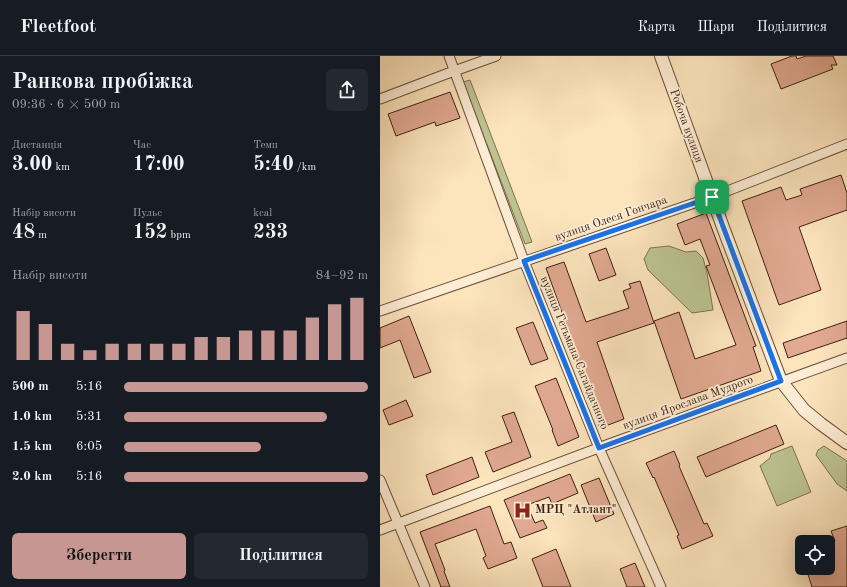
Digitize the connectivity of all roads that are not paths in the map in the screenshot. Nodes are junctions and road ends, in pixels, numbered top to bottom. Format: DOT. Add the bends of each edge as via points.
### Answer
graph roads {
  1 [pos="448,56"];
  2 [pos="496,56"];
  3 [pos="661,56"];
  4 [pos="454,71"];
  5 [pos="380,99"];
  6 [pos="847,144"];
  7 [pos="712,197"];
  8 [pos="524,261"];
  9 [pos="380,311"];
  10 [pos="847,358"];
  11 [pos="781,381"];
  12 [pos="847,443"];
  13 [pos="599,448"];
  14 [pos="380,480"];
  15 [pos="398,523"];
  16 [pos="380,530"];
  17 [pos="425,587"];
  18 [pos="661,587"];
  1 -- 4 [label="street, вулиця Гетьмана Сагайдачного"];
  2 -- 4 [label="street"];
  3 -- 7 [label="street, Робоча вулиця"];
  4 -- 5 [label="street"];
  4 -- 8 [label="street, вулиця Гетьмана Сагайдачного"];
  6 -- 7 [label="street, вулиця Олеся Гончара"];
  7 -- 8 [label="street, вулиця Олеся Гончара"];
  7 -- 11 [label="street, Робоча вулиця"];
  8 -- 9 [label="street, вулиця Олеся Гончара"];
  8 -- 13 [label="street, вулиця Гетьмана Сагайдачного"];
  10 -- 11 [label="street, вулиця Ярослава Мудрого"];
  11 -- 12 [label="street, Робоча вулиця" via="804,410"];
  11 -- 13 [label="street, вулиця Ярослава Мудрого"];
  13 -- 15 [label="street, вулиця Ярослава Мудрого"];
  13 -- 18 [label="street, вулиця Гетьмана Сагайдачного"];
  14 -- 15 [label="street"];
  15 -- 16 [label="street, вулиця Ярослава Мудрого"];
  15 -- 17 [label="street"];
}
